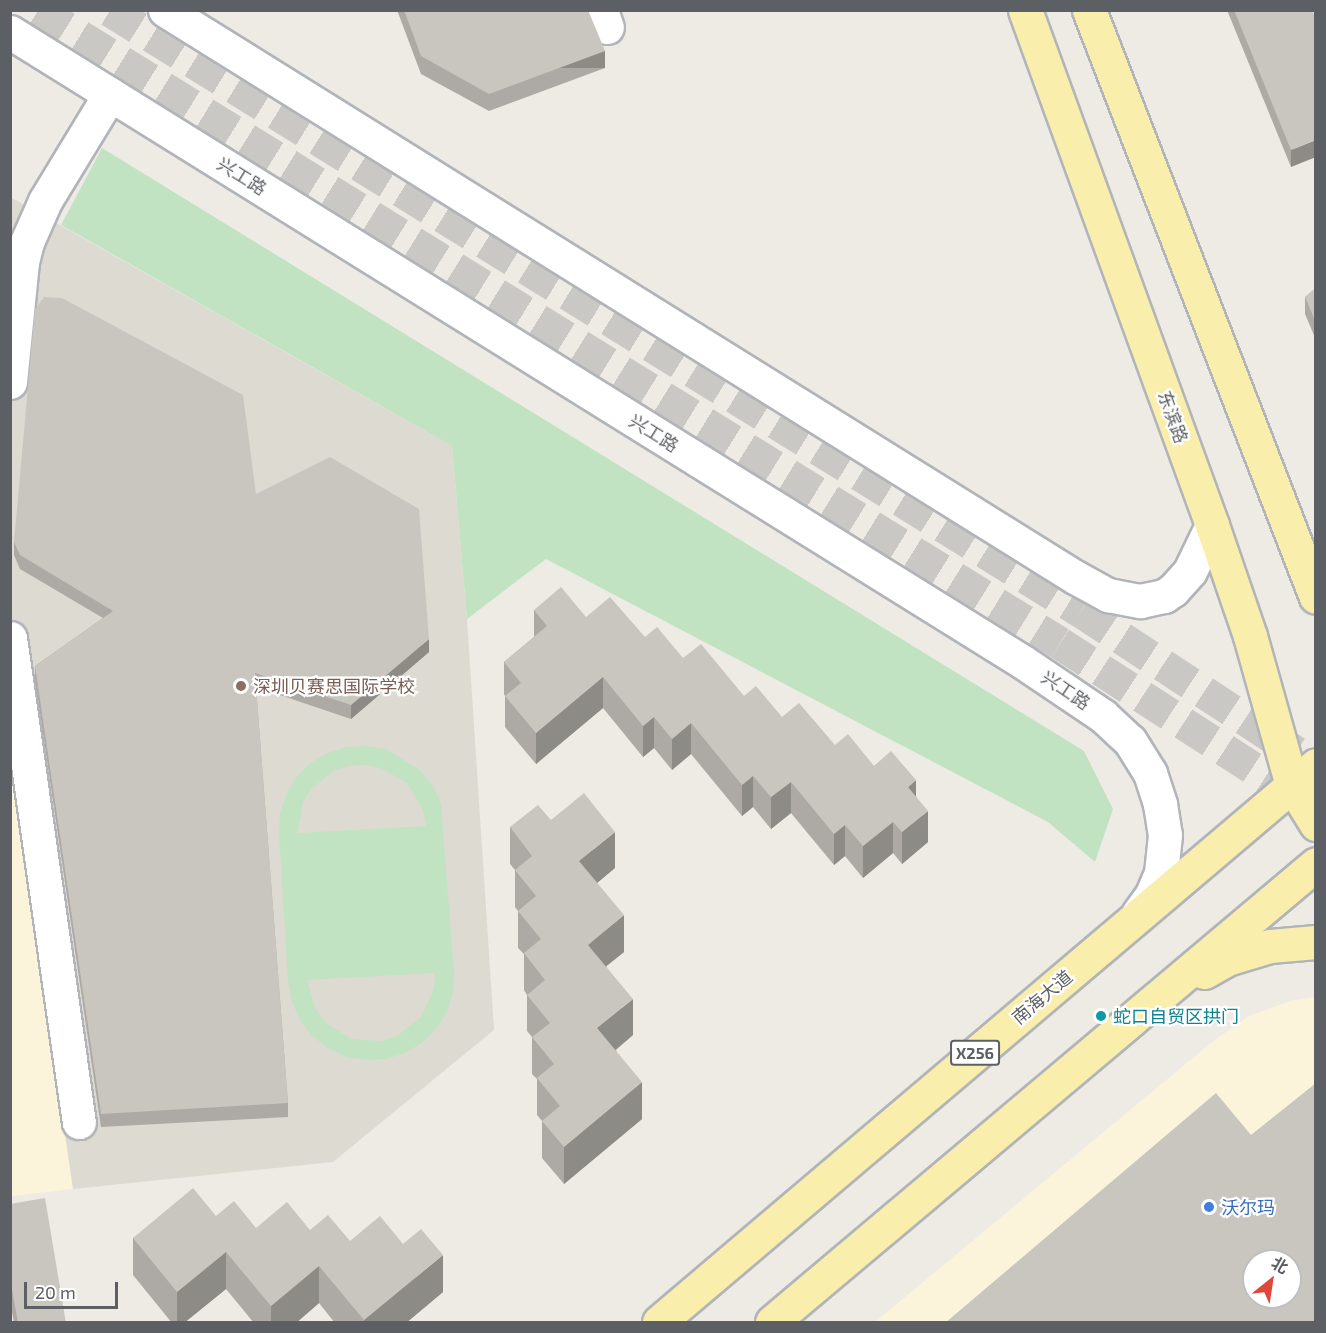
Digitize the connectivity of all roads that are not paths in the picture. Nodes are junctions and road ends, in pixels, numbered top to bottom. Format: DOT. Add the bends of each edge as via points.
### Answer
graph roads {
  1 [pos="165,10"];
  2 [pos="1025,10"];
  3 [pos="1089,10"];
  4 [pos="10,32"];
  5 [pos="110,94"];
  6 [pos="10,382"];
  7 [pos="1271,477"];
  8 [pos="1212,525"];
  9 [pos="1316,549"];
  10 [pos="1316,597"];
  11 [pos="10,638"];
  12 [pos="1304,775"];
  13 [pos="1316,824"];
  14 [pos="1316,864"];
  15 [pos="1136,917"];
  16 [pos="1316,942"];
  17 [pos="1158,997"];
  18 [pos="79,1122"];
  19 [pos="659,1323"];
  20 [pos="772,1323"];
  1 -- 8 [label="street" via="1108,595 1140,602 1173,590 1190,571"];
  2 -- 8 [label="main road, 东滨路"];
  3 -- 7 [label="main road"];
  4 -- 5 [label="street, 兴工路"];
  5 -- 6 [label="street" via="45,201 27,242"];
  5 -- 15 [label="street, 兴工路" via="1103,716 1130,741 1150,772 1160,804 1165,835 1161,873"];
  7 -- 9 [label="main road" via="1302,533"];
  7 -- 10 [label="main road"];
  8 -- 12 [label="main road, 东滨路"];
  11 -- 18 [label="street"];
  12 -- 13 [label="main road, 东滨路"];
  12 -- 15 [label="main road, 南海大道 / X256"];
  14 -- 17 [label="main road"];
  15 -- 19 [label="main road, 南海大道 / X256"];
  16 -- 17 [label="main road" via="1270,946 1227,959"];
  17 -- 20 [label="main road"];
}
